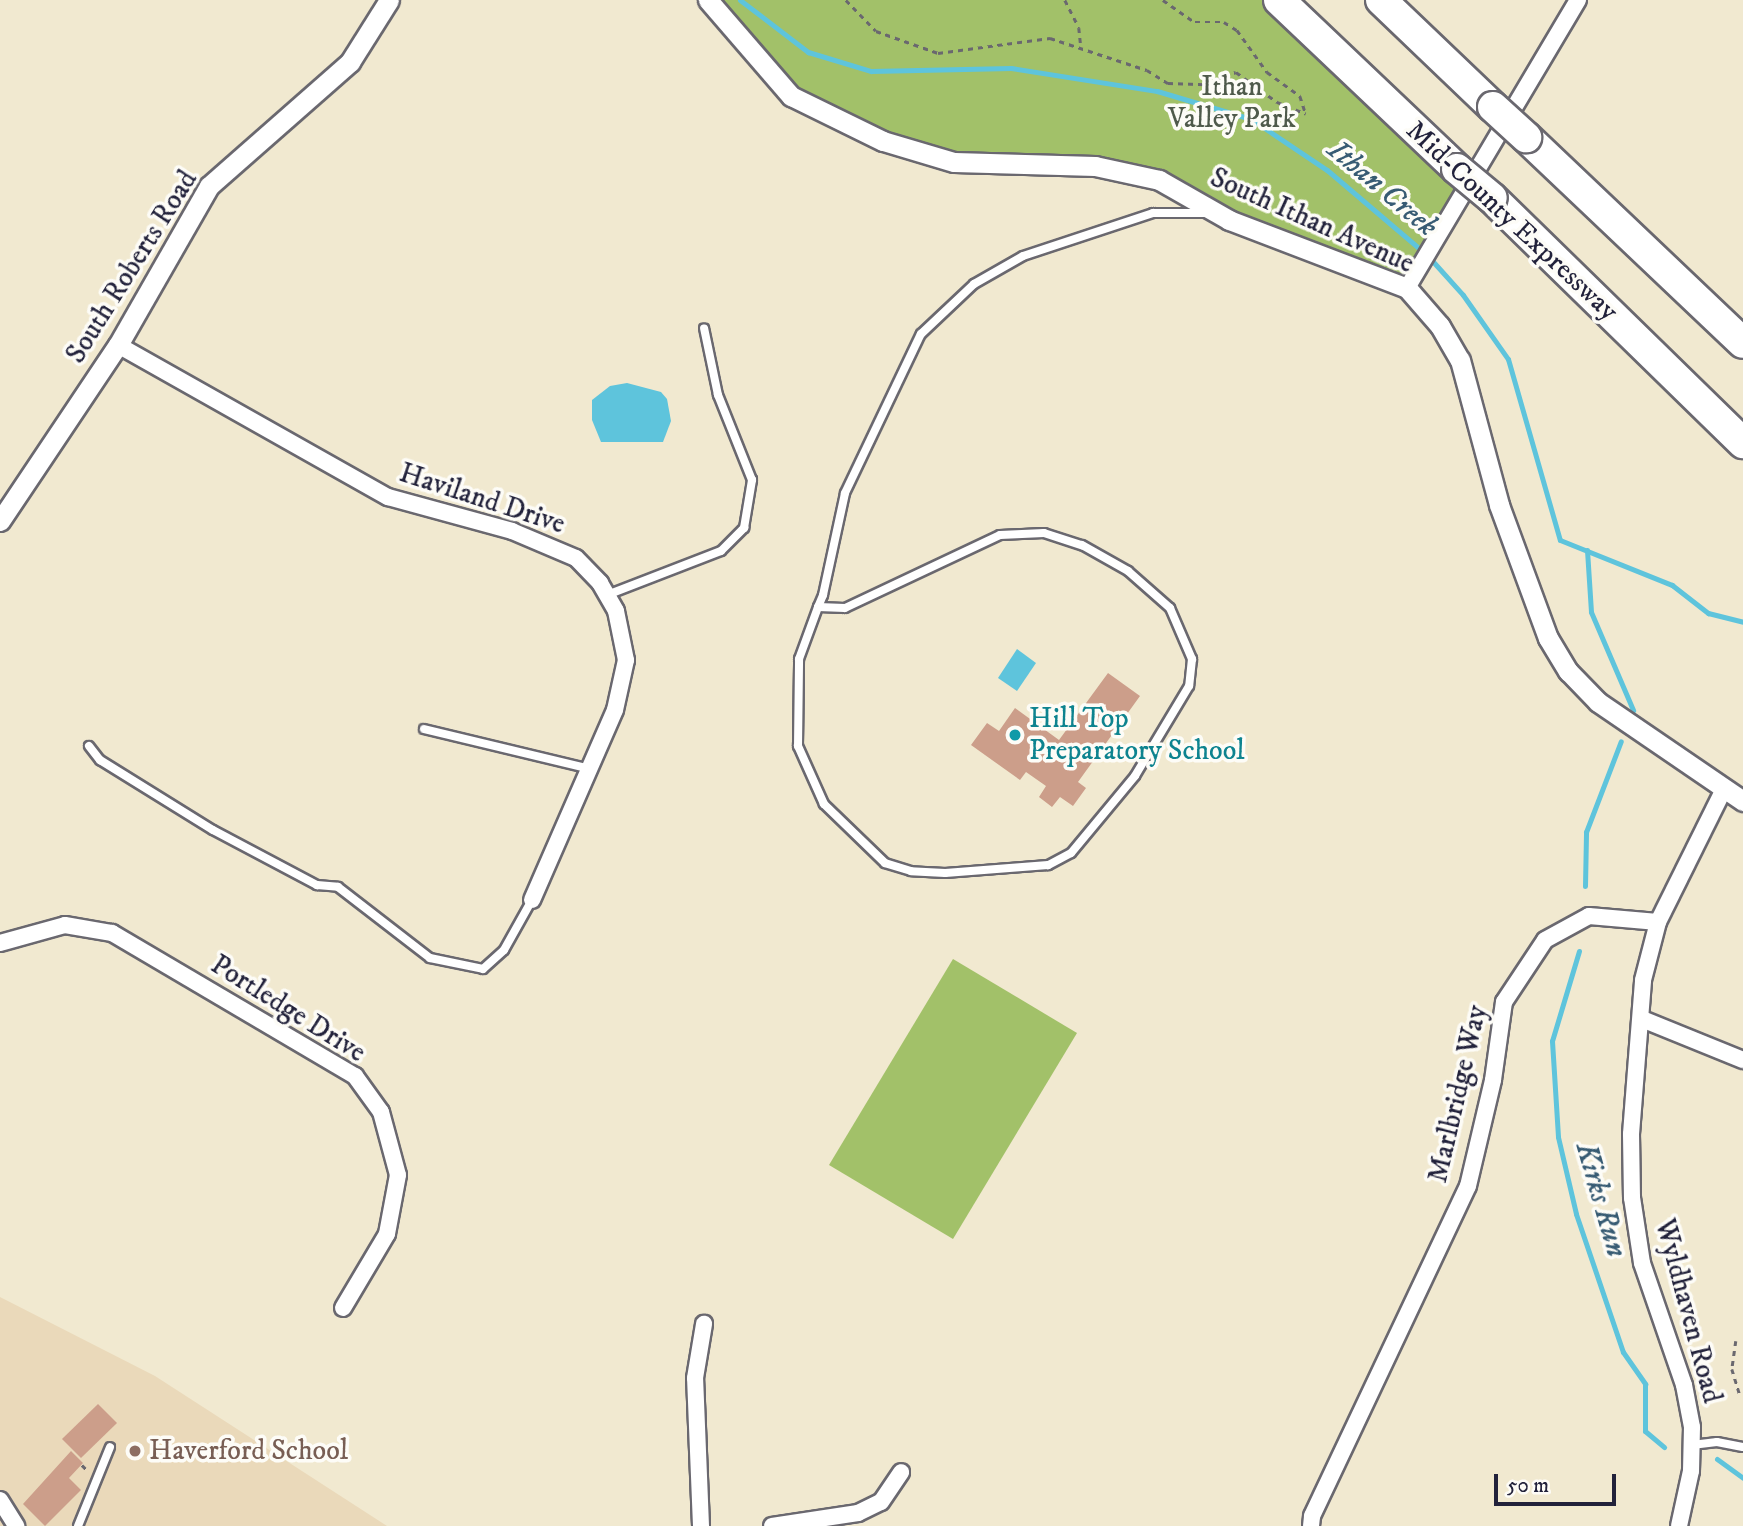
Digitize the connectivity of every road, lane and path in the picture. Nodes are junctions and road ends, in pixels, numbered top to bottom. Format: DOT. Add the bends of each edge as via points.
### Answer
graph roads {
  1 [pos="389,0"];
  2 [pos="708,0"];
  3 [pos="846,0"];
  4 [pos="1065,0"];
  5 [pos="1163,0"];
  6 [pos="1279,0"];
  7 [pos="1381,0"];
  8 [pos="1578,0"];
  9 [pos="1081,47"];
  10 [pos="1217,213"];
  11 [pos="1406,288"];
  12 [pos="704,328"];
  13 [pos="1743,344"];
  14 [pos="118,345"];
  15 [pos="1743,443"];
  16 [pos="0,521"];
  17 [pos="607,595"];
  18 [pos="818,607"];
  19 [pos="424,729"];
  20 [pos="89,746"];
  21 [pos="591,769"];
  22 [pos="1724,789"];
  23 [pos="1743,801"];
  24 [pos="532,900"];
  25 [pos="1658,922"];
  26 [pos="0,943"];
  27 [pos="1642,1019"];
  28 [pos="1743,1060"];
  29 [pos="344,1308"];
  30 [pos="704,1324"];
  31 [pos="1736,1341"];
  32 [pos="1740,1396"];
  33 [pos="1692,1445"];
  34 [pos="110,1447"];
  35 [pos="1743,1447"];
  36 [pos="901,1472"];
  37 [pos="0,1500"];
  38 [pos="16,1526"];
  39 [pos="78,1526"];
  40 [pos="701,1526"];
  41 [pos="772,1526"];
  42 [pos="1311,1526"];
  43 [pos="1679,1526"];
  1 -- 14 [label="street, South Roberts Road" via="350,62 209,186"];
  2 -- 10 [label="street, South Ithan Avenue" via="791,96 883,141 954,162 1095,166 1159,180"];
  3 -- 9 [label="path" via="876,30 939,53 1051,37"];
  4 -- 9 [label="path" via="1079,27"];
  5 -- 9 [label="path" via="1195,22 1224,22 1237,30 1267,72 1300,96 1306,114 1277,102 1236,72 1206,84 1168,83 1147,70"];
  6 -- 15 [label="highway, Mid-County Expressway, bridge" via="1492,198"];
  7 -- 13 [label="highway, bridge"];
  8 -- 11 [label="street"];
  10 -- 11 [label="street, South Ithan Avenue" via="1338,265"];
  10 -- 18 [label="lane" via="1153,213 1023,256 974,284 921,334 845,493"];
  11 -- 22 [label="street, South Ithan Avenue" via="1440,326 1460,360 1499,505 1548,638 1568,671 1598,702"];
  12 -- 17 [label="lane" via="718,395 752,480 744,528 722,551"];
  14 -- 16 [label="street, South Roberts Road"];
  14 -- 17 [label="street, Haviland Drive" via="388,497 512,531 576,558"];
  17 -- 21 [label="street, Haviland Drive" via="616,611 626,660 615,710"];
  18 -- 18 [label="lane" via="799,659 798,746 824,804 864,847 885,863 911,871 1048,865 1071,853 1135,776 1189,686 1192,659 1170,608 1128,571 1082,545 1044,533 1000,535 845,608"];
  19 -- 21 [label="lane"];
  20 -- 24 [label="lane" via="100,760 213,830 317,885 338,887 430,958 484,969 503,950"];
  21 -- 24 [label="street, Haviland Drive"];
  22 -- 23 [label="street, South Ithan Avenue"];
  22 -- 25 [label="street, Wyldhaven Road"];
  25 -- 27 [label="street, Wyldhaven Road" via="1643,980"];
  25 -- 42 [label="street, Marlbridge Way" via="1589,916 1545,940 1504,1002 1493,1080 1468,1186"];
  26 -- 29 [label="street, Portledge Drive" via="65,925 111,933 355,1076 381,1112 398,1175 387,1234"];
  27 -- 28 [label="street"];
  27 -- 33 [label="street, Wyldhaven Road" via="1632,1134 1632,1198 1642,1263 1684,1385"];
  30 -- 40 [label="street" via="695,1378"];
  31 -- 32 [label="path" via="1732,1369"];
  33 -- 35 [label="lane" via="1717,1442"];
  33 -- 43 [label="street, Wyldhaven Road"];
  34 -- 39 [label="lane"];
  36 -- 41 [label="street" via="881,1502 858,1513"];
  37 -- 38 [label="street"];
}
